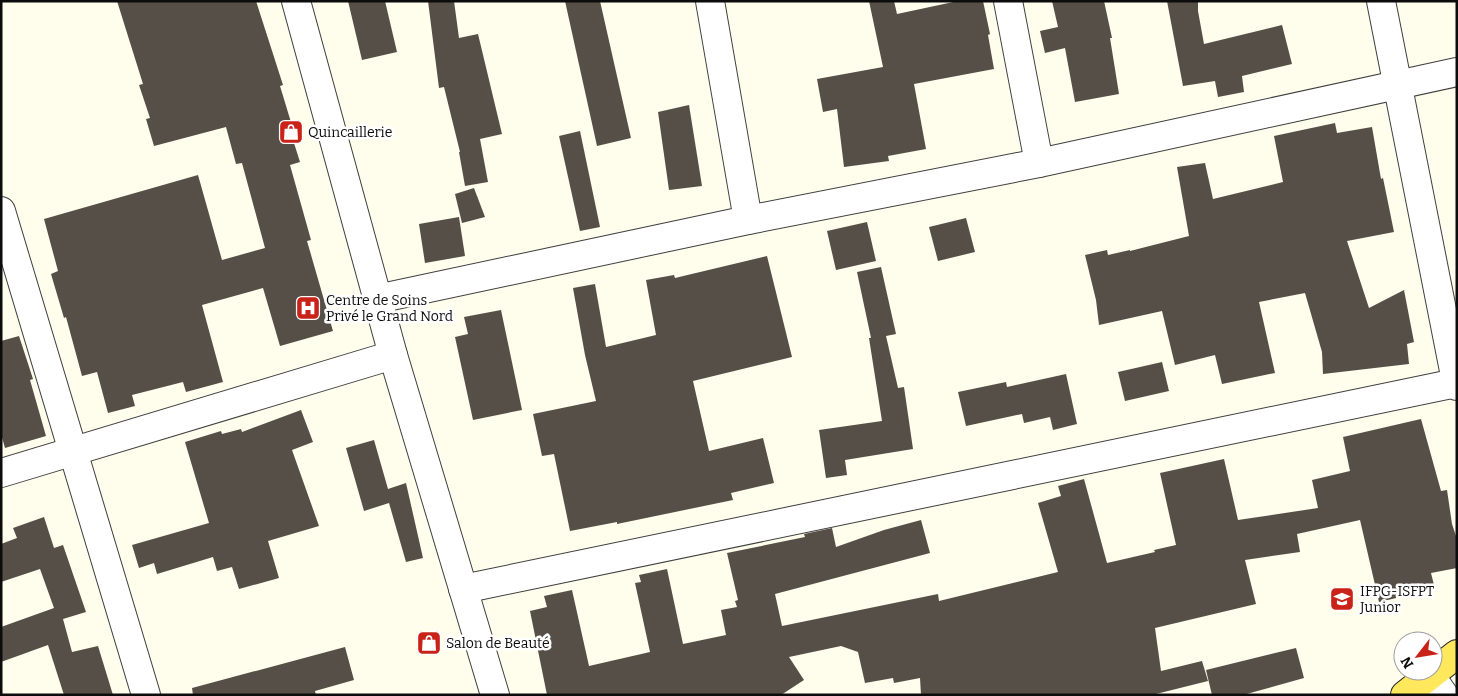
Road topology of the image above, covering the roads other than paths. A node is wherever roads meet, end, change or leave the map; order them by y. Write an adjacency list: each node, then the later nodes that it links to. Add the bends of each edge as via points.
1 (296, 1): 10 (street)
2 (710, 1): 9 (street)
3 (1008, 1): 7 (street)
4 (1381, 1): 6 (street)
5 (1457, 72): 6 (street)
6 (1397, 84): 7 (street); 12 (street)
7 (1039, 163): 9 (street)
8 (1, 211): 13 (street)
9 (748, 220): 10 (street)
10 (377, 299): 11 (street)
11 (392, 355): 13 (street); 15 (street)
12 (1456, 384): 15 (street)
13 (73, 451): 14 (street); 18 (street)
14 (1, 473)
15 (463, 589): 19 (street)
16 (1457, 654): 17 (main road)
17 (1437, 685): 20 (main road)
18 (146, 695)
19 (495, 695)
20 (1405, 695)

